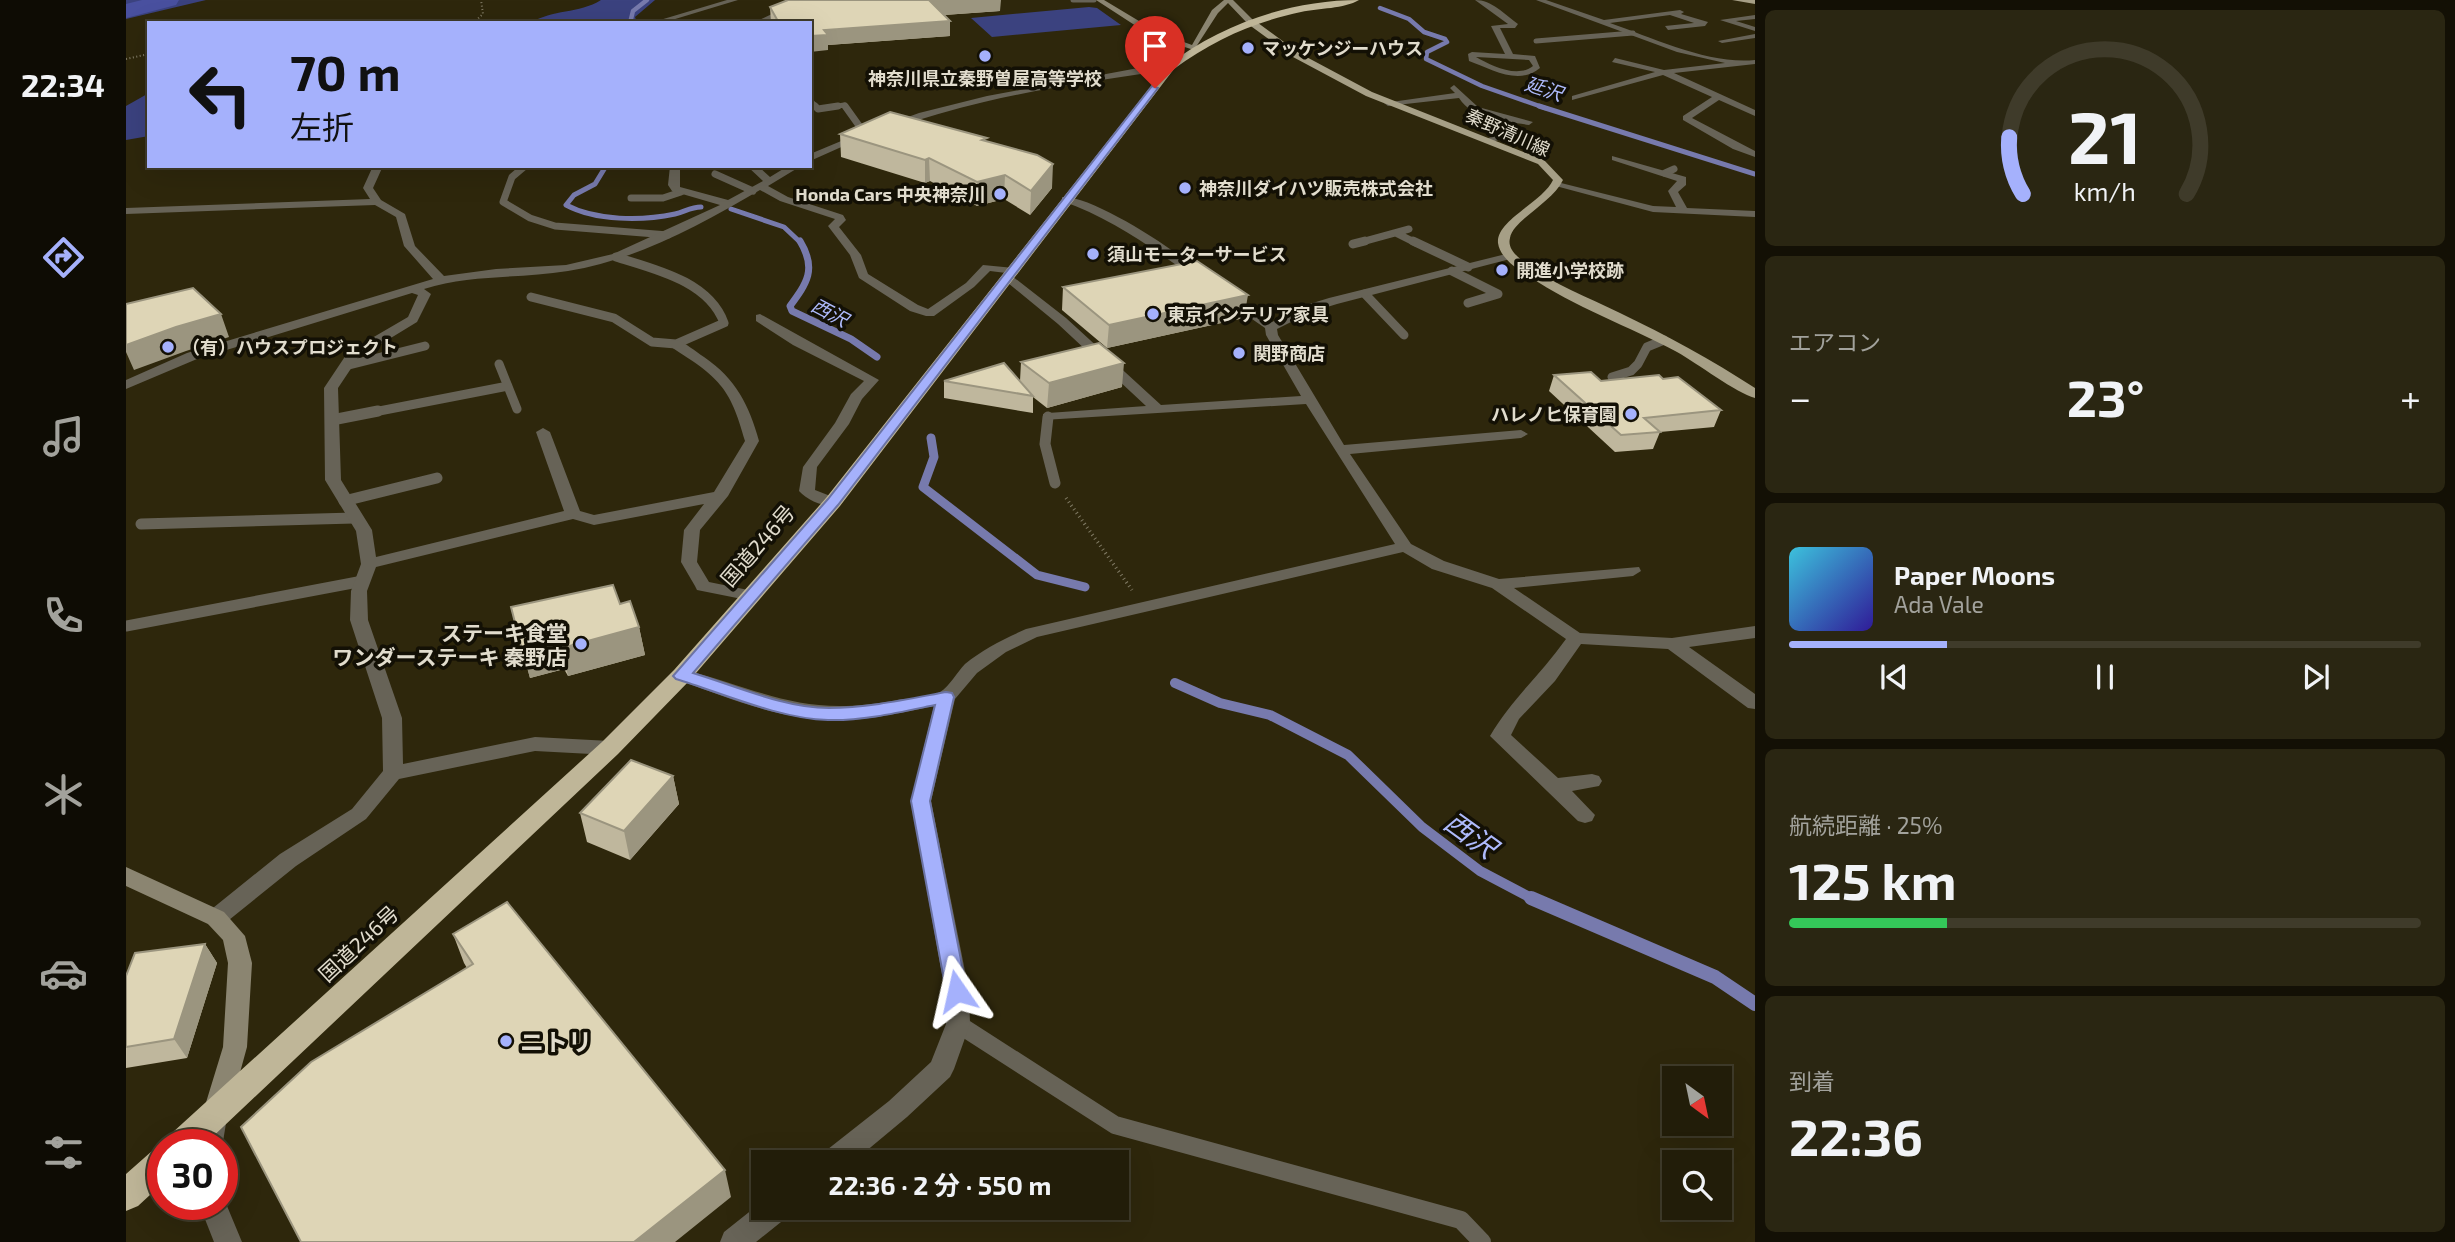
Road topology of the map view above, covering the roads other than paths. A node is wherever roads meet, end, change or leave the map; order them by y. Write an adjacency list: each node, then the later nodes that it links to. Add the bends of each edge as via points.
1 (710, 0): 12 (street)
2 (736, 0): 12 (street)
3 (807, 0): 21 (street)
4 (1073, 0): 5 (lane)
5 (1097, 0): 30 (street, via 1151,33)
6 (1229, 0): 23 (street); 30 (street, via 1215,12)
7 (1355, 0): 23 (highway, 国道246号)
8 (1478, 0): 31 (street, via 1515,26 1495,26)
9 (1539, 0): 22 (street)
10 (1735, 0): 11 (main road)
11 (1754, 2)
12 (723, 4): 17 (street)
13 (1680, 12): 14 (street)
14 (1670, 13): 22 (street); 24 (street, via 1705,24)
15 (1715, 17): 18 (street)
16 (1755, 17): 18 (street)
17 (669, 18): 19 (street); 20 (street)
18 (1724, 20): 25 (street)
19 (659, 21)
20 (680, 21)
21 (760, 21)
22 (1603, 21): 26 (street)
23 (1251, 22): 30 (highway, 国道246号); 39 (main road, 秦野清川線, via 1296,55)
24 (1668, 28)
25 (1755, 29)
26 (1633, 33): 28 (lane); 34 (street)
27 (1755, 36): 29 (street)
28 (1536, 41)
29 (1722, 41)
30 (1194, 48): 35 (highway, 国道246号)
31 (1510, 56): 31 (street, via 1532,58 1537,66 1533,72 1516,75 1472,58 1472,54)
32 (1615, 60): 36 (street)
33 (1755, 62): 34 (street)
34 (1735, 63): 36 (street)
35 (1171, 67): 44 (street, via 999,95); 59 (highway, 国道246号)
36 (1664, 72): 37 (street); 38 (street)
37 (1718, 97): 41 (street); 47 (street, via 1686,118 1735,148)
38 (1575, 98)
39 (1388, 103): 42 (street, via 1458,92 1476,108); 45 (main road, 秦野清川線)
40 (814, 109): 44 (lane, via 844,105)
41 (1755, 113)
42 (1530, 122)
43 (1518, 133): 45 (street)
44 (865, 134): 46 (street)
45 (1486, 140): 55 (main road, 秦野清川線, via 1541,162 1558,180)
46 (813, 153)
47 (1755, 154)
48 (1615, 158): 63 (street, via 1670,171 1682,179 1673,191)
49 (377, 168): 60 (street, via 368,188)
50 (522, 168): 67 (lane, via 512,177 503,202 530,218 555,226)
51 (675, 168): 57 (street, via 673,185)
52 (753, 168): 56 (street)
53 (792, 168): 56 (street)
54 (715, 174): 56 (lane)
55 (1557, 185): 63 (street); 69 (main road, 秦野清川線, via 1510,227 1504,237)
56 (761, 186): 61 (street); 73 (street, via 784,199 839,217 833,226 855,255 863,276 914,308 930,313 987,267)
57 (681, 192): 58 (lane, via 663,198); 61 (street)
58 (631, 198)
59 (1066, 199): 73 (highway, 国道246号); 75 (street, via 1137,232)
60 (377, 202): 62 (street); 74 (street, via 401,216 410,251)
61 (729, 204): 67 (street)
62 (126, 211)
63 (1684, 212): 64 (street)
64 (1755, 214)
65 (1409, 229): 66 (lane)
66 (1396, 233): 68 (lane); 71 (lane)
67 (668, 235): 70 (street)
68 (1353, 244)
69 (1510, 256): 71 (street); 84 (main road, via 1553,285)
70 (615, 257): 74 (street, via 565,268); 85 (lane, via 678,279 712,300 723,314 724,323)
71 (1468, 267): 72 (street)
72 (1452, 271): 78 (street); 80 (lane, via 1498,294)
73 (1011, 275): 95 (street); 105 (highway, 国道246号)
74 (441, 280): 76 (street)
75 (1211, 284)
76 (412, 288): 88 (street, via 425,295 413,319 353,355); 90 (street, via 192,356)
77 (1221, 292): 82 (street)
78 (1365, 294): 82 (street, via 1307,309); 83 (lane)
79 (531, 297): 85 (lane, via 614,318 652,342)
80 (1468, 303)
81 (760, 318): 105 (street, via 872,380 810,467 807,491)
82 (1271, 327): 93 (street)
83 (1404, 335)
84 (1664, 340): 89 (lane, via 1647,347 1644,358 1628,373); 92 (main road)
85 (676, 344): 103 (street, via 721,373 736,391 747,421 752,441)
86 (425, 346): 88 (lane)
87 (499, 364): 91 (lane)
88 (345, 366): 97 (street, via 331,388)
89 (1612, 377)
90 (127, 381)
91 (508, 386): 94 (lane); 97 (lane)
92 (1755, 394)
93 (1309, 400): 95 (street); 100 (street)
94 (517, 409)
95 (1158, 410): 96 (street)
96 (1048, 417): 102 (lane, via 1045,443)
97 (332, 420): 104 (street, via 333,480)
98 (543, 432): 106 (street)
99 (1521, 434): 100 (street)
100 (1340, 450): 109 (street)
101 (437, 478): 104 (lane)
102 (1055, 483)
103 (720, 496): 106 (street, via 594,520); 113 (street, via 692,530 689,562 703,586)
104 (344, 501): 107 (street)
105 (833, 502): 113 (highway, 国道246号)
106 (572, 514): 111 (street)
107 (354, 518): 108 (lane); 111 (street, via 364,530)
108 (141, 524)
109 (1405, 547): 112 (street, via 1438,565); 119 (street, via 1032,633 971,668)
110 (1633, 571): 112 (street)
111 (366, 573): 114 (lane); 122 (street, via 359,591 359,620 392,718)
112 (1498, 584): 116 (street)
113 (752, 596): 118 (highway, 国道246号)
114 (126, 626)
115 (1755, 632): 117 (street)
116 (1576, 638): 117 (street); 124 (street, via 1500,736)
117 (1672, 644): 120 (street)
118 (682, 676): 119 (street, via 786,707 827,714); 121 (highway, 国道246号)
119 (946, 697): 128 (street, via 921,801 957,991)
120 (1755, 703)
121 (610, 748): 122 (street, via 535,744); 130 (highway, 国道246号)
122 (393, 772): 127 (street, via 359,814 288,860)
123 (1592, 781): 124 (street)
124 (1555, 786): 125 (street)
125 (1585, 815)
126 (126, 876): 127 (street)
127 (216, 918): 129 (street, via 234,936 240,963 235,1047)
128 (958, 1024): 131 (street, via 941,1069); 138 (lane, via 1115,1125 1461,1220)
129 (213, 1129)
130 (214, 1129)
131 (847, 1150)
132 (147, 1177): 133 (highway)
133 (126, 1195)
134 (219, 1220): 136 (street)
135 (761, 1220): 137 (street)
136 (228, 1242)
137 (734, 1242)
138 (1482, 1242)

